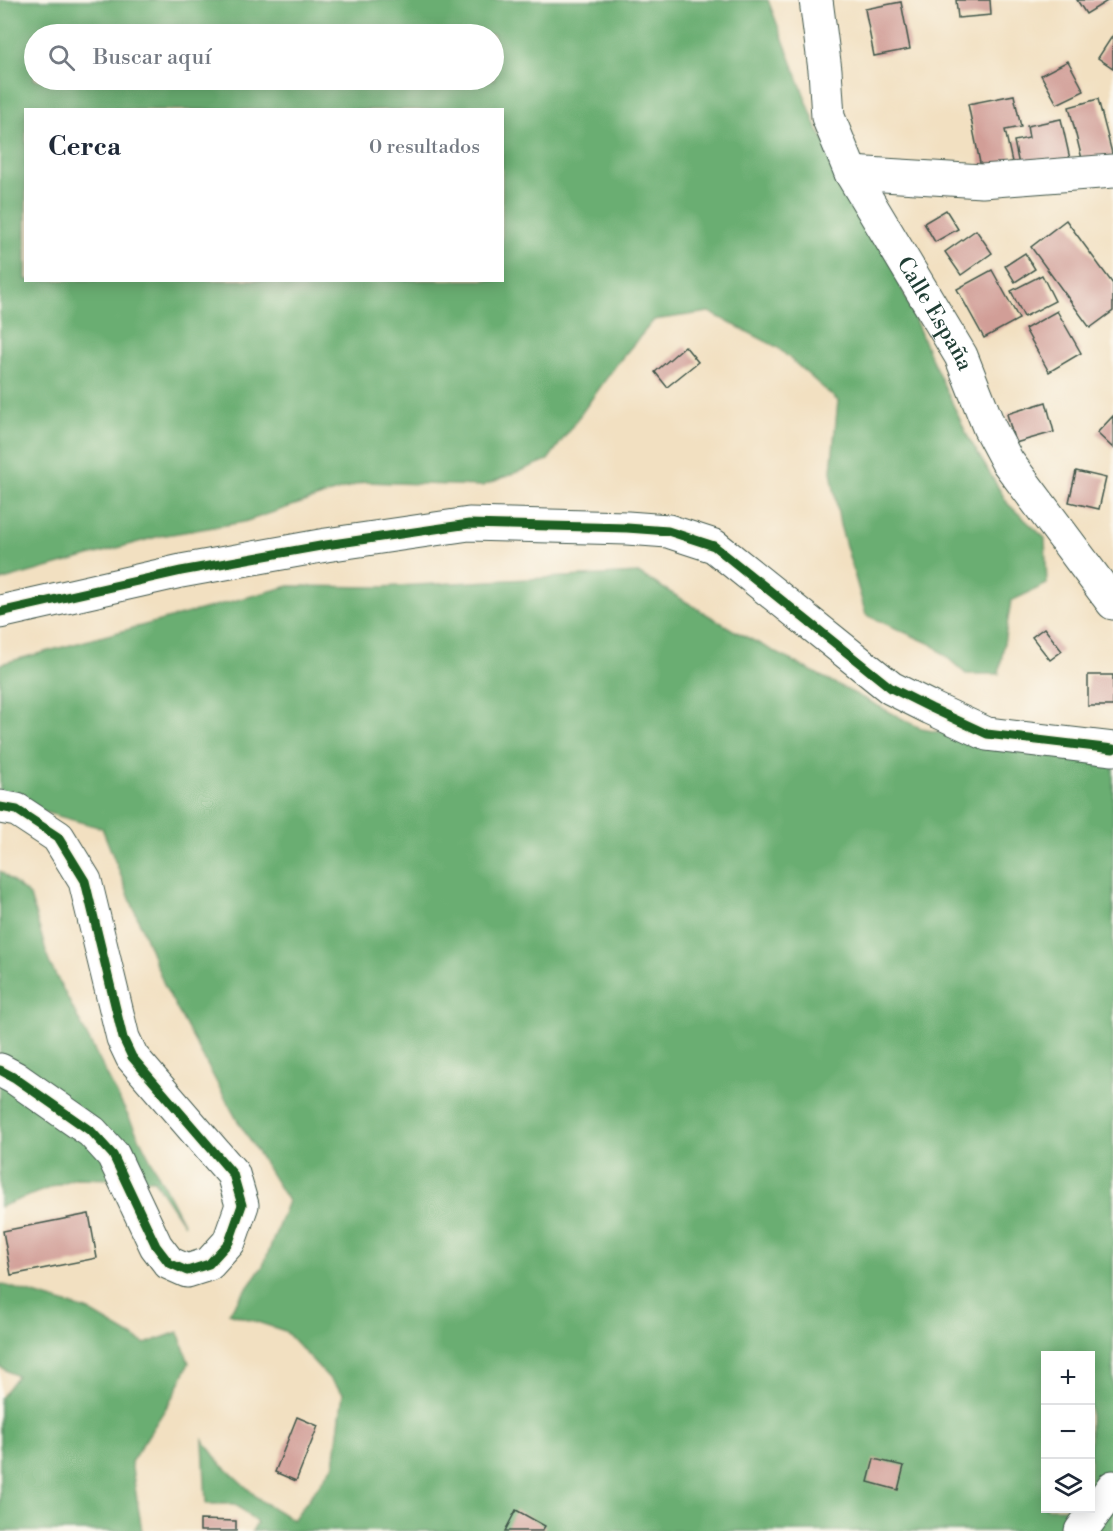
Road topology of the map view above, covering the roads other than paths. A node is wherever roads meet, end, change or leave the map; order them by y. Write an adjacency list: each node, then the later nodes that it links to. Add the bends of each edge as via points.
1 (816, 0): 3 (street, Calle España, via 828,117)
2 (1113, 171): 3 (street, via 982,181)
3 (851, 173): 4 (street, Calle España, via 962,356 1007,461)
4 (1113, 603)
5 (0, 612): 6 (street, via 181,571 469,524 668,531 714,546 891,688 931,708 987,734)
6 (1113, 749)
7 (0, 807): 8 (street, via 17,810 58,837 85,881 123,1038 132,1058 233,1174 242,1205 229,1242 209,1264 187,1270 170,1263 156,1246 113,1155 92,1132)
8 (0, 1070)
9 (1113, 1487): 10 (street)
10 (1081, 1531)

